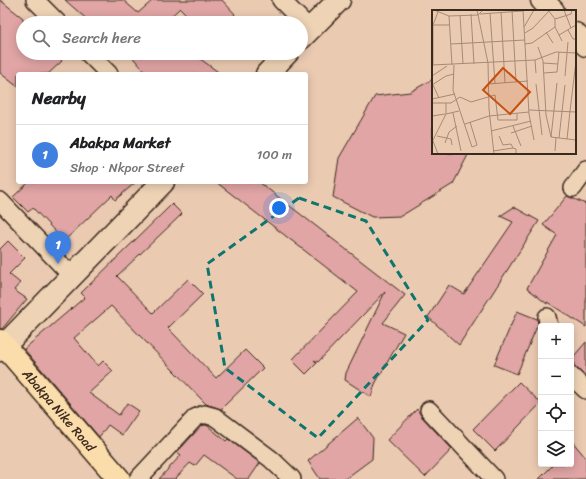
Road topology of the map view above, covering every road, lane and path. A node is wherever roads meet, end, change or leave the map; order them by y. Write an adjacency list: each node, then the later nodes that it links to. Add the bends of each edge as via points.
1 (36, 0): 6 (street)
2 (281, 0): 7 (street)
3 (339, 0): 8 (street)
4 (542, 0): 5 (street)
5 (552, 10)
6 (51, 16)
7 (293, 16)
8 (308, 30)
9 (576, 35): 10 (street)
10 (586, 45)
11 (95, 60): 13 (street)
12 (280, 60): 14 (street)
13 (107, 72)
14 (269, 72)
15 (586, 170): 17 (street)
16 (161, 184): 19 (street)
17 (573, 188)
18 (0, 201): 19 (street)
19 (72, 276): 20 (street)
20 (1, 349): 24 (main road, Abakpa Nike Road); 25 (main road, Abakpa Nike Road)
21 (574, 379): 22 (street)
22 (586, 390)
23 (429, 410): 28 (street)
24 (102, 479)
25 (118, 479)
26 (138, 479): 27 (street, via 195,418 204,414 215,417 272,459)
27 (292, 479)
28 (494, 479)

